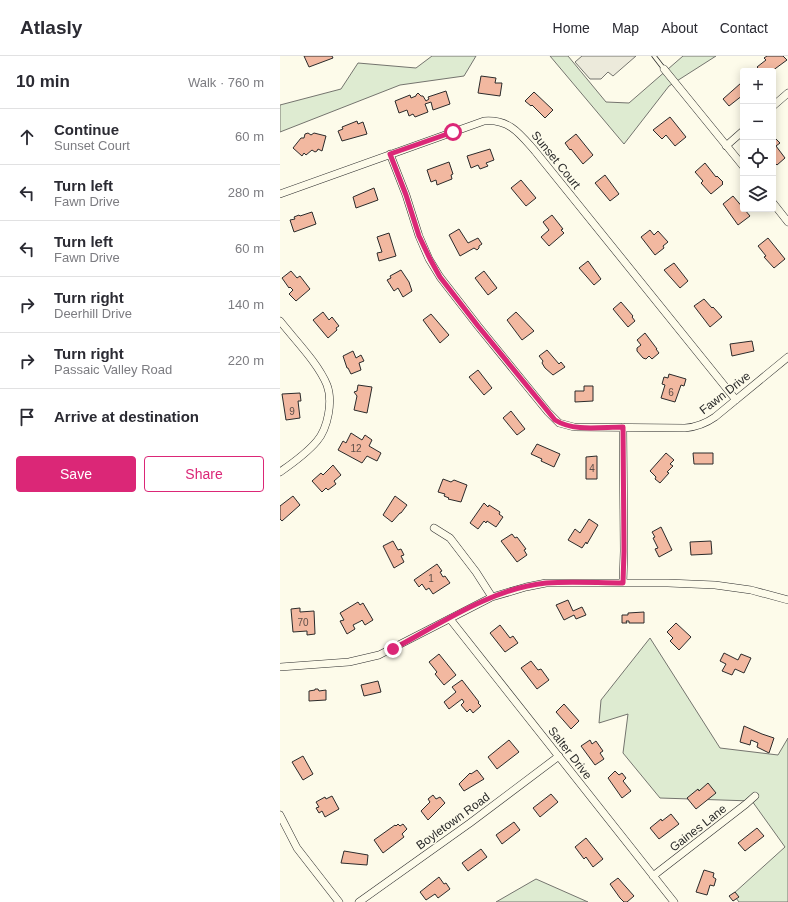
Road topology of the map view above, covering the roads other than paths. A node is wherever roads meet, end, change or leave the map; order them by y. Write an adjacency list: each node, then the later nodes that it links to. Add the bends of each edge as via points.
1 (655, 56): 2 (lane)
2 (664, 69): 6 (street)
3 (788, 93): 4 (street)
4 (775, 104)
5 (740, 134): 6 (street)
6 (726, 146): 8 (street)
7 (390, 154): 9 (street, Sunset Court); 14 (street, Sunset Court, via 484,121 504,123 513,128 535,151); 15 (street, Fawn Drive, via 419,236 440,277 548,412 555,420 569,426)
8 (740, 162)
9 (280, 194)
10 (776, 207): 11 (street)
11 (788, 222)
12 (280, 321): 16 (street, via 319,370 328,386 329,403 326,424 319,439)
13 (788, 357): 14 (street, Fawn Drive)
14 (736, 400): 15 (street, Fawn Drive, via 715,417 696,427)
15 (623, 427): 18 (street)
16 (280, 472)
17 (434, 528): 19 (street, via 450,538)
18 (623, 583): 19 (street, via 546,583); 20 (street, via 715,585 751,590)
19 (492, 597): 21 (street)
20 (788, 600)
21 (450, 619): 22 (street, via 393,649 364,660); 23 (street, Salter Drive)
22 (280, 667)
23 (559, 756): 26 (street, Salter Drive); 28 (street, Boyletown Road)
24 (755, 796): 26 (street, Gaines Lane)
25 (280, 815): 27 (street, via 297,848)
26 (653, 876): 29 (street, Salter Drive)
27 (339, 902)
28 (359, 902)
29 (674, 902)

